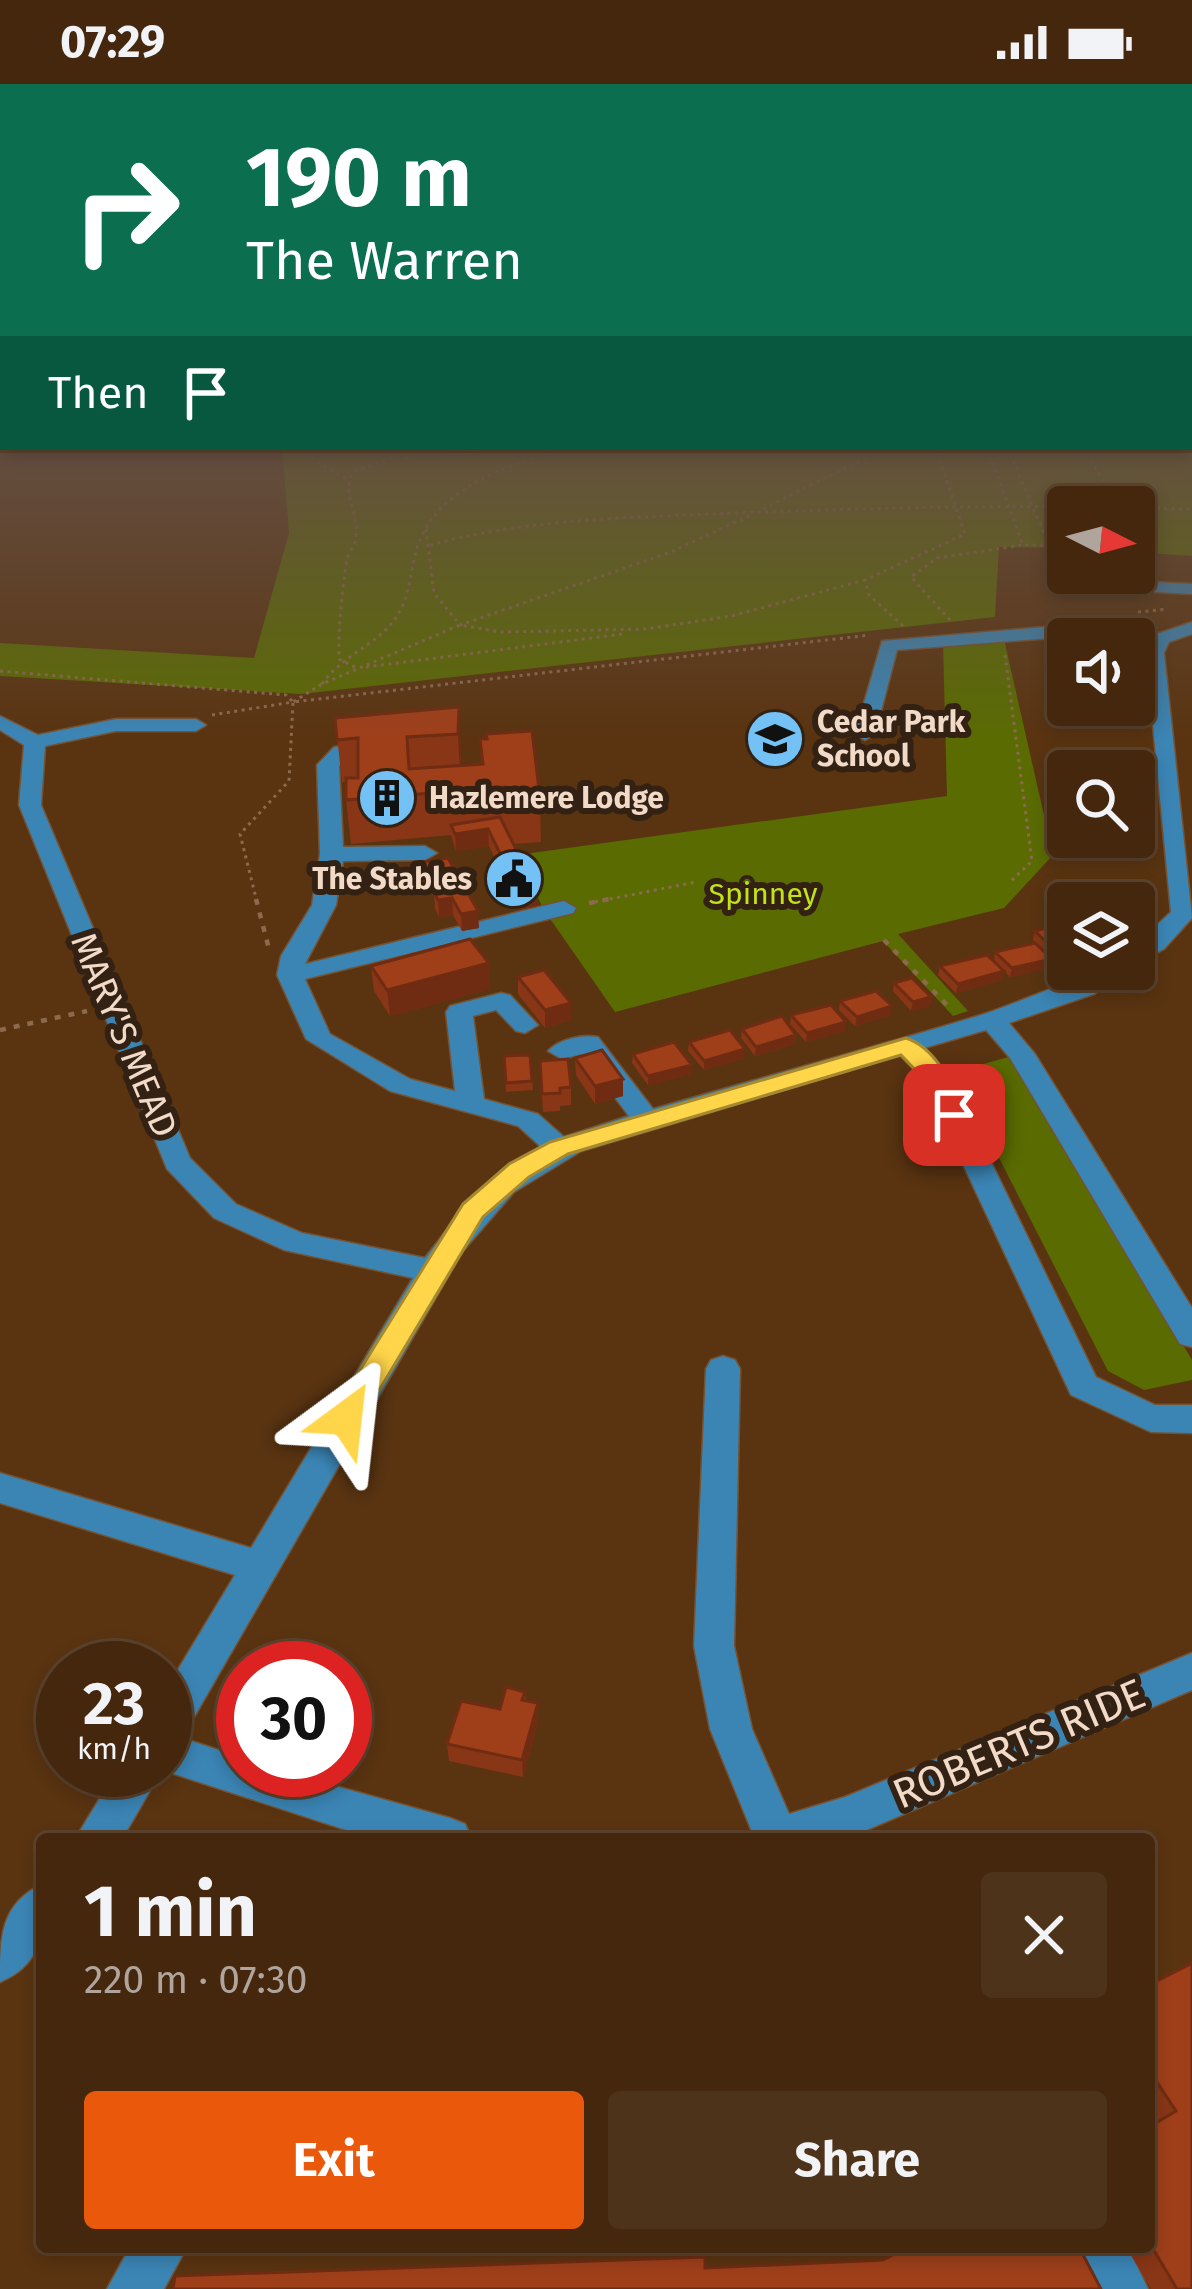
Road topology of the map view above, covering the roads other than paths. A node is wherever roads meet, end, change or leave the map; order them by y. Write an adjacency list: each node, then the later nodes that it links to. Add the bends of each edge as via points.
1 (1155, 587): 2 (street)
2 (1192, 589)
3 (1192, 628): 4 (street)
4 (1161, 639): 7 (street, via 1102,628 889,645); 10 (street, via 1155,653)
5 (0, 722): 8 (street)
6 (196, 724): 8 (street, via 116,725)
7 (866, 734)
8 (35, 742): 24 (street, MARY'S MEAD, via 30,805 177,1162 225,1210 296,1242)
9 (412, 748): 12 (street, via 340,751 328,765)
10 (1183, 813): 14 (street, via 1183,913)
11 (425, 853): 12 (street)
12 (332, 854): 15 (street, via 324,905)
13 (564, 908): 15 (street)
14 (1155, 944)
15 (290, 975): 21 (street, via 320,1039 400,1085)
16 (1082, 990): 17 (street)
17 (980, 1023): 19 (street); 25 (street, via 1021,1054)
18 (525, 1025): 21 (street, via 501,1001 459,1012)
19 (906, 1045): 22 (street); 27 (street, via 935,1076 1083,1386 1151,1418)
20 (562, 1051): 22 (street, via 588,1043)
21 (471, 1105): 23 (street, via 528,1120)
22 (647, 1120): 23 (street)
23 (559, 1148): 24 (street, via 473,1210)
24 (433, 1271): 29 (street)
25 (1192, 1335)
26 (723, 1369): 36 (street, via 714,1646 731,1729)
27 (1192, 1419)
28 (0, 1488): 29 (street)
29 (259, 1565): 30 (street)
30 (192, 1682)
31 (1186, 1683): 37 (street, ROBERTS RIDE)
32 (192, 1761): 35 (street)
33 (124, 1797): 34 (street)
34 (101, 1833)
35 (429, 1833)
36 (774, 1833)
37 (796, 1833)
38 (36, 1914): 39 (street)
39 (0, 1959)
40 (157, 2253): 42 (street)
41 (1102, 2253): 43 (street)
42 (133, 2289)
43 (1122, 2289)

